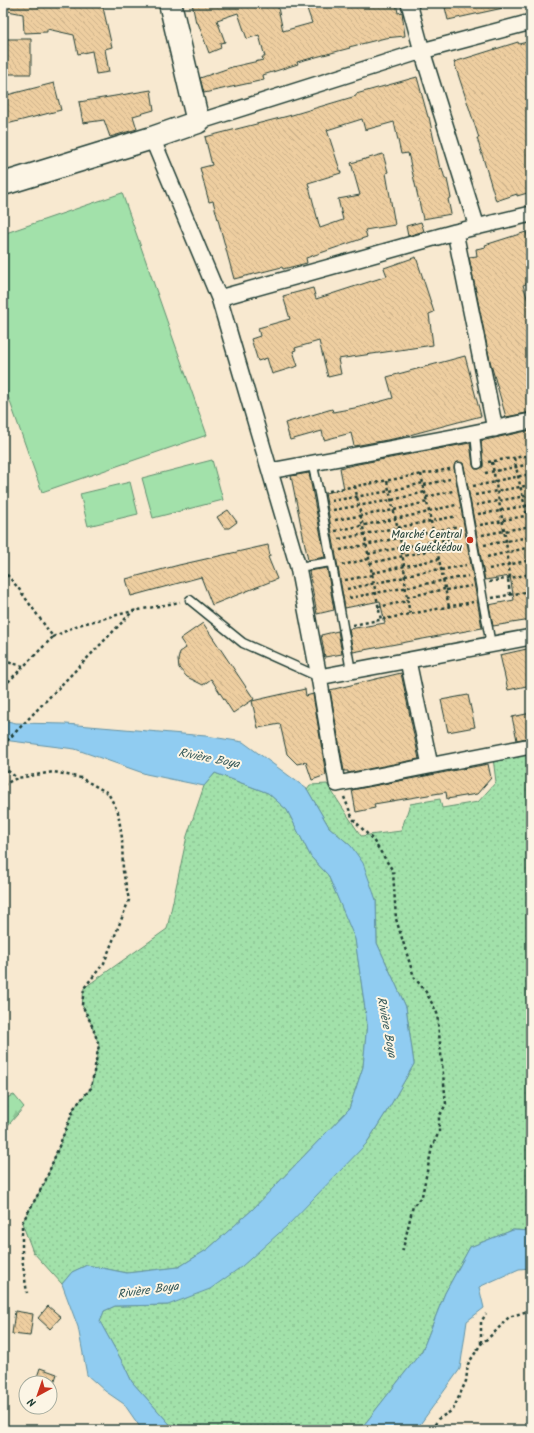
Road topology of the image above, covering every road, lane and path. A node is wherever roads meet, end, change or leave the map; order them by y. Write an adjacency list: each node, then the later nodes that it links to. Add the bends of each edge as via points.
1 (170, 3): 5 (highway)
2 (410, 3): 4 (street)
3 (531, 22): 4 (street)
4 (422, 51): 5 (street); 9 (street)
5 (198, 122): 6 (highway)
6 (152, 138): 7 (highway); 11 (street)
7 (3, 184)
8 (531, 214): 9 (street)
9 (477, 227): 10 (street)
10 (455, 232): 11 (street); 13 (street)
11 (219, 298): 23 (street)
12 (531, 421): 13 (street)
13 (495, 429): 14 (street)
14 (475, 433): 17 (street); 19 (lane)
15 (531, 455): 16 (path)
16 (514, 458): 18 (path); 22 (path)
17 (312, 462): 23 (street); 38 (lane)
18 (492, 462): 19 (path); 24 (path)
19 (478, 464)
20 (531, 464): 22 (path)
21 (459, 467): 25 (path); 28 (lane)
22 (516, 467): 24 (path); 27 (path)
23 (270, 471): 88 (street)
24 (493, 472): 28 (path); 30 (path)
25 (421, 474): 29 (path); 31 (path)
26 (531, 474): 27 (path)
27 (518, 476): 30 (path); 34 (path)
28 (461, 477): 31 (path); 49 (lane)
29 (387, 480): 33 (path); 35 (path)
30 (495, 481): 36 (path)
31 (423, 484): 35 (path); 37 (path)
32 (531, 485): 34 (path)
33 (355, 486): 38 (path); 40 (path)
34 (520, 487): 36 (path); 41 (path)
35 (390, 490): 40 (path); 42 (path)
36 (497, 491): 44 (path); 49 (path)
37 (425, 492): 42 (path); 43 (path)
38 (319, 493): 45 (lane)
39 (531, 495): 41 (path)
40 (357, 496): 45 (path); 46 (path)
41 (522, 497): 44 (path); 47 (path)
42 (392, 500): 46 (path); 50 (path)
43 (427, 502): 50 (path); 53 (path)
44 (499, 502): 49 (path); 51 (path)
45 (320, 503): 52 (lane)
46 (359, 506): 52 (path); 55 (path)
47 (524, 506): 48 (path); 51 (path); 56 (path)
48 (531, 506)
49 (467, 507): 51 (path); 53 (path); 59 (path); 68 (lane)
50 (394, 510): 55 (path); 57 (path)
51 (501, 511): 58 (path)
52 (322, 512): 60 (lane)
53 (429, 512): 57 (path); 59 (path)
54 (531, 515): 56 (path)
55 (361, 516): 60 (path); 61 (path)
56 (526, 516): 58 (path); 62 (path)
57 (396, 519): 61 (path); 63 (path)
58 (503, 521): 64 (path); 68 (path)
59 (431, 522): 63 (path); 65 (path)
60 (324, 523): 66 (lane)
61 (363, 526): 66 (path); 67 (path)
62 (529, 526): 64 (path); 69 (path)
63 (398, 529): 67 (path); 70 (path)
64 (504, 531): 68 (path); 72 (path)
65 (433, 532): 68 (path); 70 (path); 71 (path)
66 (326, 533): 73 (lane)
67 (365, 535): 73 (path); 74 (path)
68 (472, 535): 71 (path); 72 (path); 77 (path); 89 (lane)
69 (530, 537): 72 (path); 76 (path)
70 (399, 538): 74 (path); 75 (path)
71 (435, 541): 75 (path); 77 (path)
72 (506, 541): 79 (path)
73 (327, 542): 78 (lane)
74 (366, 544): 78 (path); 80 (path)
75 (401, 548): 80 (path); 81 (path)
76 (531, 548): 79 (path)
77 (437, 550): 81 (path); 82 (path)
78 (329, 552): 85 (lane)
79 (507, 553): 86 (path); 89 (path)
80 (368, 554): 84 (path)
81 (403, 556): 84 (path); 87 (path)
82 (439, 559): 87 (path); 90 (path)
83 (531, 560): 86 (path)
84 (370, 561): 85 (path); 92 (path)
85 (331, 564): 88 (lane); 95 (lane)
86 (508, 565): 89 (path); 102 (path)
87 (404, 566): 92 (path); 93 (path)
88 (298, 567): 121 (street)
89 (477, 567): 90 (path); 94 (path); 106 (lane)
90 (441, 569): 93 (path); 94 (path)
91 (3, 570): 114 (path)
92 (372, 574): 95 (path); 96 (path)
93 (405, 576): 96 (path); 97 (path)
94 (444, 580): 97 (path); 98 (path)
95 (335, 582): 99 (lane)
96 (374, 584): 99 (path); 101 (path)
97 (406, 588): 101 (path); 103 (path)
98 (445, 589): 103 (path); 109 (path)
99 (336, 591): 105 (lane)
100 (531, 591): 102 (path)
101 (376, 593): 105 (path); 108 (path)
102 (510, 595): 106 (path)
103 (407, 597): 107 (path)
104 (190, 600): 110 (path); 121 (lane, via 243,643)
105 (338, 600): 113 (lane)
106 (483, 600): 109 (path); 116 (lane)
107 (408, 601): 108 (path); 111 (path)
108 (378, 607): 112 (path)
109 (449, 607): 111 (path)
110 (133, 611): 114 (path, via 78,625); 123 (path)
111 (410, 614): 112 (path)
112 (381, 620): 113 (path)
113 (343, 627): 120 (lane)
114 (53, 637): 119 (path)
115 (531, 637): 116 (street)
116 (491, 645): 118 (street)
117 (3, 661): 119 (path)
118 (408, 661): 120 (street); 125 (street)
119 (23, 666): 122 (path)
120 (351, 672): 121 (street)
121 (319, 677): 128 (street, via 337,784)
122 (3, 687)
123 (3, 745)
124 (531, 746): 125 (street)
125 (430, 765): 128 (street)
126 (3, 767): 127 (path)
127 (17, 778): 129 (path); 131 (path, via 54,772 81,778 108,793 118,812 122,838 122,871 128,900 104,963 84,988 82,1005 99,1045 91,1088 74,1108 45,1182 22,1223 22,1258)
128 (339, 783): 130 (path, via 353,819 374,840 393,871 396,919 414,977 426,992 437,1013 446,1104 439,1117 439,1132 432,1147 422,1196 413,1206)
129 (3, 786)
130 (402, 1254)
131 (27, 1294)
132 (531, 1310): 134 (path, via 510,1317)
133 (486, 1314): 134 (path, via 481,1322)
134 (481, 1344): 135 (path, via 468,1364 466,1381 453,1410 438,1419)
135 (432, 1430)

